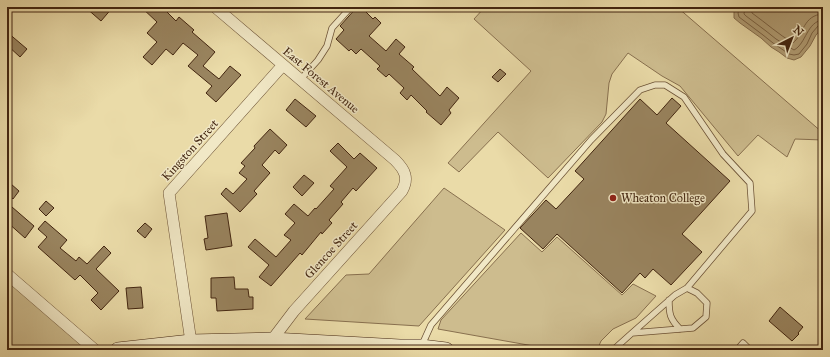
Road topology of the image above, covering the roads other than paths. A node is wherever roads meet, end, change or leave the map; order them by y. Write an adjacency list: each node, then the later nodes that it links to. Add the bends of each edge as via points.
1 (215, 7): 3 (street, East Forest Avenue)
2 (351, 7): 4 (lane, via 332,28 327,46)
3 (283, 65): 4 (street, East Forest Avenue); 12 (street, Kingston Street, via 169,193)
4 (300, 80): 5 (street, East Forest Avenue, via 395,160)
5 (405, 175): 11 (street, Glencoe Street, via 406,181 402,191 294,311)
6 (7, 274): 14 (street)
7 (687, 288): 8 (lane); 9 (lane, via 707,303 706,317 693,328); 13 (lane, via 752,211 750,183 723,154 684,98 665,84 655,85 640,90 591,140 431,325)
8 (669, 300): 9 (lane, via 673,321); 10 (lane)
9 (680, 329): 10 (lane)
10 (632, 333): 17 (lane)
11 (272, 340): 12 (street); 13 (street)
12 (191, 342): 15 (street)
13 (421, 347): 16 (street)
14 (95, 350)
15 (118, 350)
16 (446, 350)
17 (613, 350)
18 (737, 350): 19 (lane, via 743,344)
19 (750, 350)

